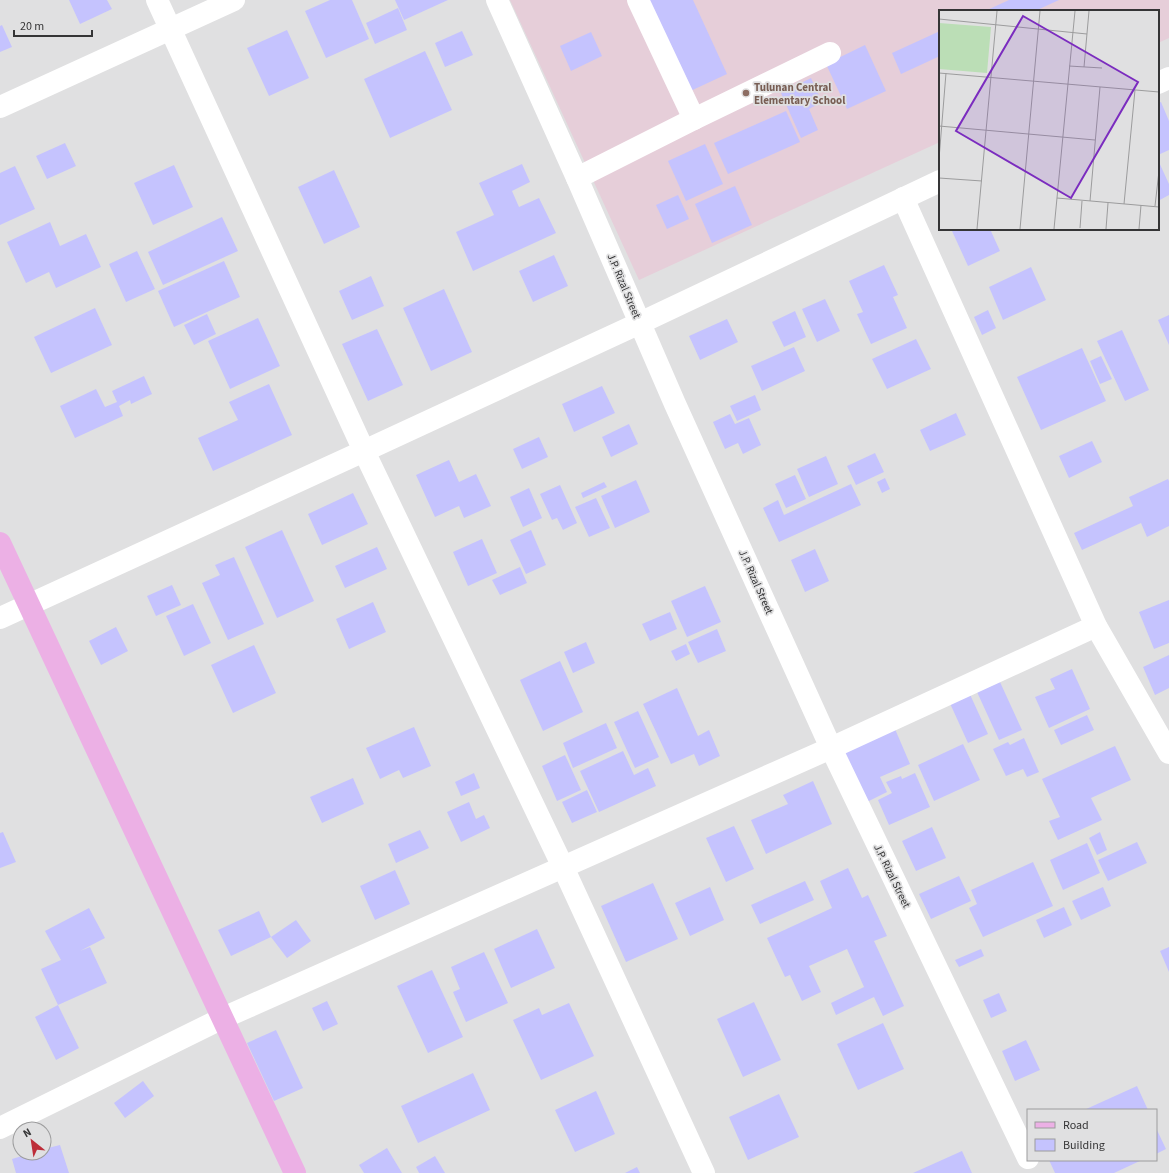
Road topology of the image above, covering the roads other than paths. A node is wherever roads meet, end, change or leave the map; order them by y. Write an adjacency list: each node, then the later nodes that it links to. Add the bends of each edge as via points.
1 (157, 0): 5 (street)
2 (234, 0): 5 (street)
3 (497, 0): 11 (street, J.P. Rizal Street)
4 (638, 0): 10 (street)
5 (170, 29): 9 (street); 15 (street)
6 (830, 52): 10 (street)
7 (1169, 78): 8 (street)
8 (1159, 83)
9 (0, 107)
10 (694, 119): 11 (street)
11 (577, 178): 14 (street, J.P. Rizal Street)
12 (939, 181): 13 (street)
13 (903, 198): 14 (street); 19 (street)
14 (640, 323): 15 (street); 20 (street, J.P. Rizal Street)
15 (364, 451): 17 (street); 22 (street)
16 (0, 543): 17 (main road)
17 (29, 605): 18 (street); 23 (main road)
18 (0, 618)
19 (1096, 626): 20 (street); 21 (street)
20 (831, 748): 22 (street); 25 (street, J.P. Rizal Street)
21 (1169, 753)
22 (563, 867): 23 (street); 28 (street)
23 (223, 1018): 24 (street); 27 (main road)
24 (0, 1128)
25 (1027, 1157)
26 (1029, 1161): 29 (street, J.P. Rizal Street)
27 (295, 1173)
28 (704, 1173)
29 (1035, 1173)

